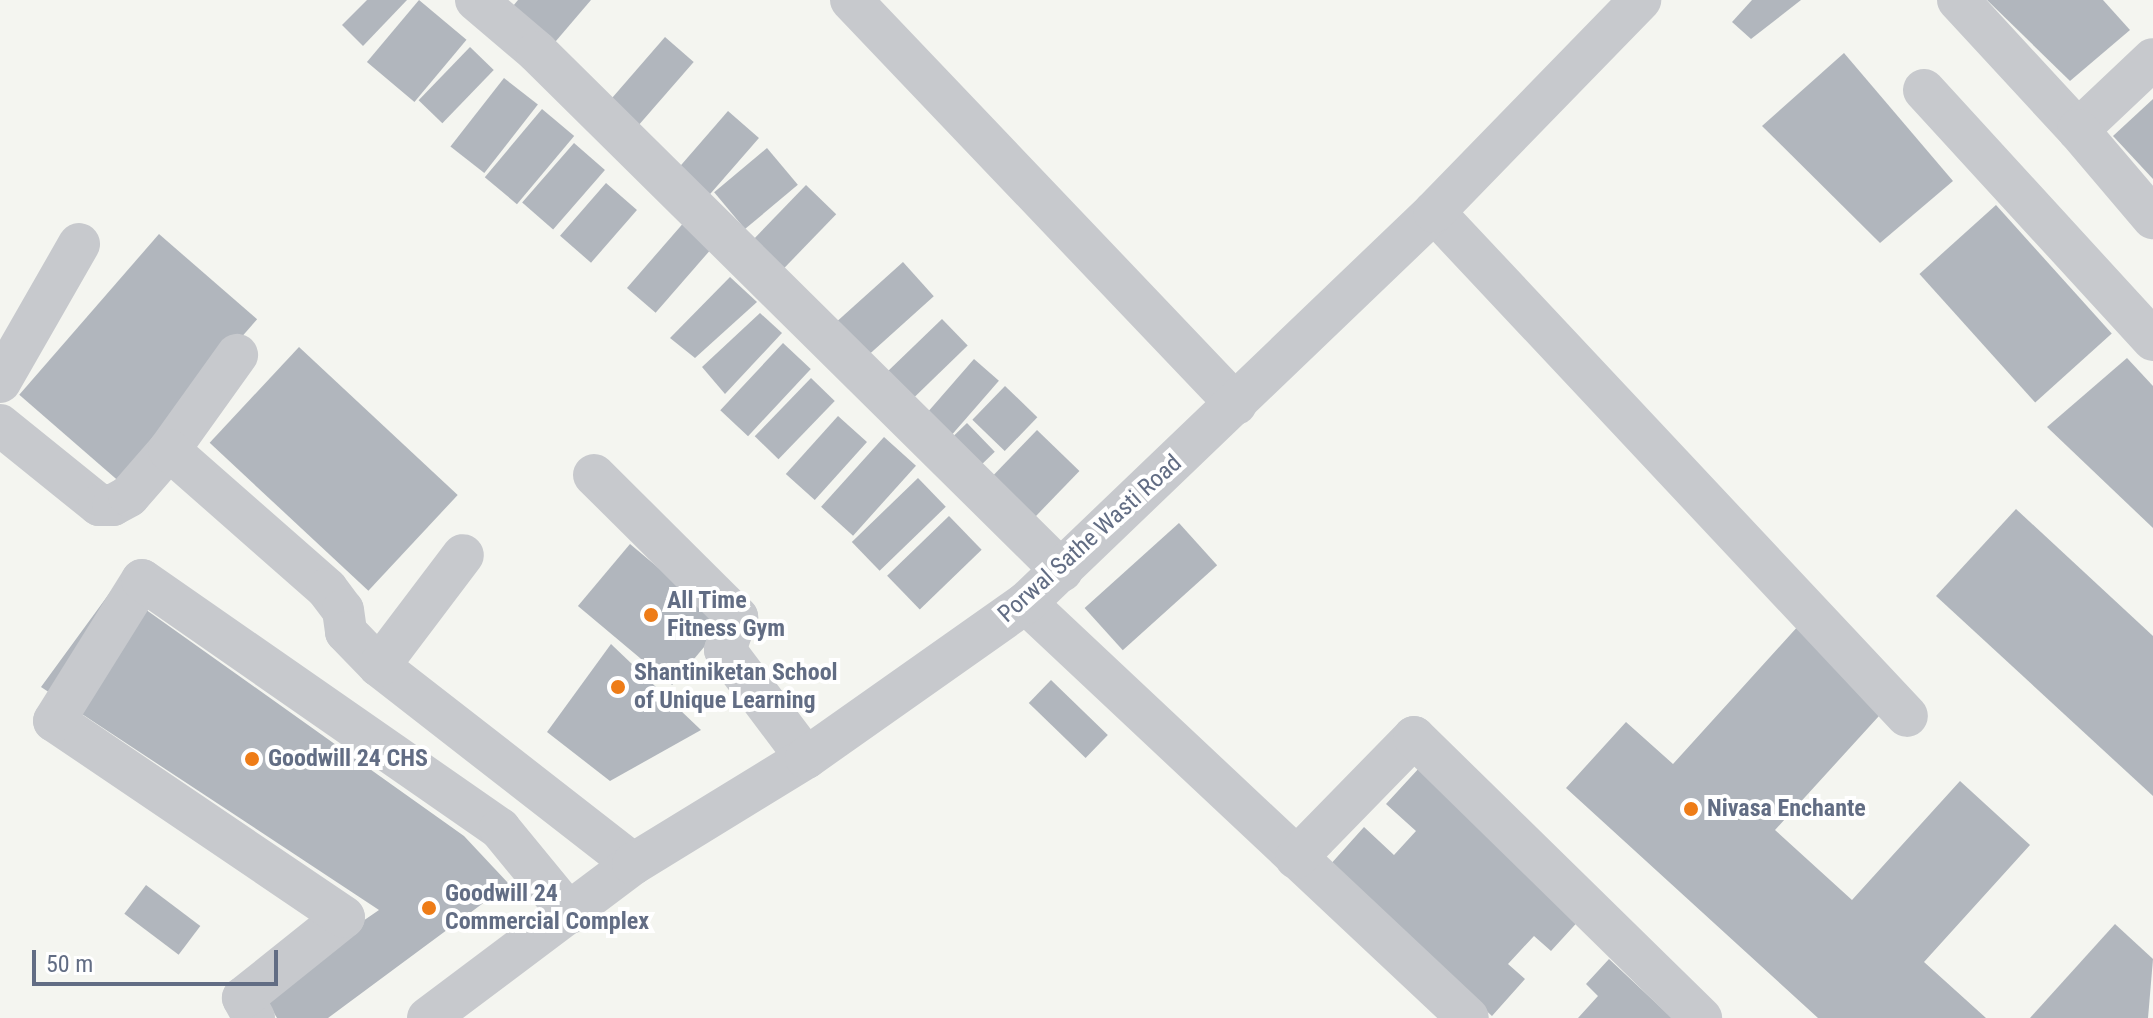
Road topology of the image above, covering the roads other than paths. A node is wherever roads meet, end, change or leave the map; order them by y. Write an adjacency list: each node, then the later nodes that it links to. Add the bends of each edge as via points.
1 (476, 0): 19 (street, via 537,52)
2 (851, 0): 14 (street)
3 (1640, 0): 8 (street, Porwal Sathe Wasti Road)
4 (1958, 0): 7 (street)
5 (2153, 59): 7 (street)
6 (1924, 90): 11 (street)
7 (2078, 130): 9 (street)
8 (1434, 212): 14 (street, Porwal Sathe Wasti Road); 22 (street)
9 (2153, 218)
10 (79, 244): 13 (street)
11 (2153, 340)
12 (237, 355): 16 (street)
13 (0, 382)
14 (1236, 404): 19 (street, Porwal Sathe Wasti Road)
15 (0, 425): 16 (street, via 99,505 129,496)
16 (169, 450): 21 (street, via 327,589 343,610 346,632)
17 (594, 475): 23 (street, via 737,617 725,650)
18 (463, 555): 21 (street)
19 (1062, 571): 20 (street, Porwal Sathe Wasti Road)
20 (1026, 603): 23 (street, Porwal Sathe Wasti Road); 24 (street)
21 (379, 666): 25 (street)
22 (1907, 716)
23 (806, 758): 25 (street, Porwal Sathe Wasti Road)
24 (1296, 858): 29 (street); 30 (street, via 1414,737)
25 (633, 864): 26 (street, Porwal Sathe Wasti Road)
26 (569, 913): 27 (street, via 500,829 142,580 54,721 344,917 243,998); 28 (street, Porwal Sathe Wasti Road)
27 (254, 1018)
28 (428, 1018)
29 (1468, 1018)
30 (1701, 1018)

